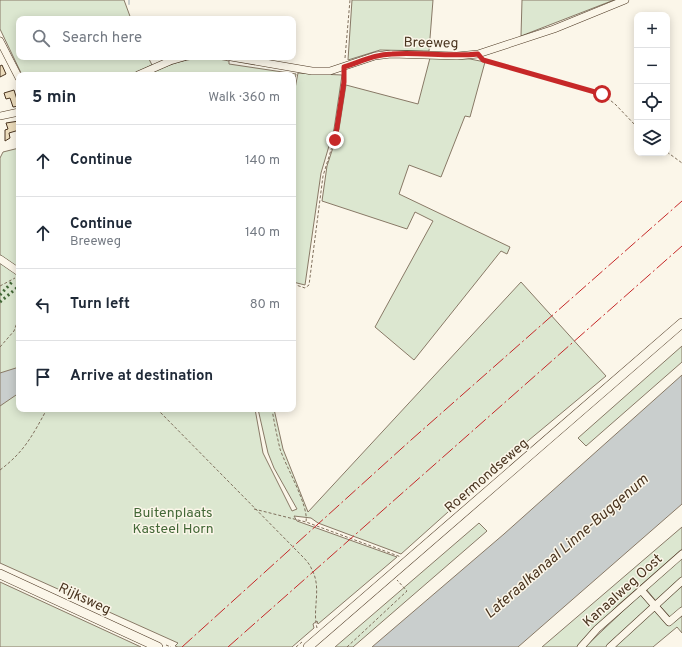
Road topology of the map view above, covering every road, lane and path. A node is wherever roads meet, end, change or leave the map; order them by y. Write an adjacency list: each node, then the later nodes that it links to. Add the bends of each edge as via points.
1 (350, 0): 7 (path)
2 (625, 0): 4 (street, Breeweg, via 554,29)
3 (0, 40): 8 (street)
4 (478, 54): 7 (street, Breeweg, via 391,54 375,56); 12 (path, via 483,60 602,94)
5 (174, 60): 9 (street)
6 (247, 60): 7 (street, Breeweg, via 312,72)
7 (344, 67): 18 (path, via 339,124 323,176 309,286 305,288)
8 (16, 72)
9 (145, 72)
10 (16, 113): 11 (street)
11 (0, 116)
12 (634, 124)
13 (670, 154): 14 (path)
14 (682, 163)
15 (0, 259): 16 (street)
16 (16, 274)
17 (16, 276): 19 (path)
18 (296, 285)
19 (0, 286)
20 (682, 323): 40 (main road, Roermondseweg)
21 (16, 325): 22 (path)
22 (14, 331): 23 (path)
23 (0, 347)
24 (45, 412): 27 (path, via 27,446)
25 (160, 412): 28 (path)
26 (273, 412): 29 (path, via 281,450 307,516)
27 (0, 470)
28 (254, 508): 29 (path); 38 (path, via 313,570 317,585)
29 (306, 522): 31 (path)
30 (682, 554): 35 (street, Kanaalweg Oost)
31 (401, 557)
32 (0, 574): 39 (main road, Rijksweg)
33 (397, 580): 41 (path, via 407,591)
34 (682, 581): 36 (street)
35 (641, 590): 36 (street); 42 (street, Kanaalweg Oost, via 597,629)
36 (654, 606): 37 (street, via 669,622); 43 (street)
37 (682, 610)
38 (317, 629)
39 (158, 647)
40 (308, 647)
41 (347, 647)
42 (581, 647)
43 (610, 647)

